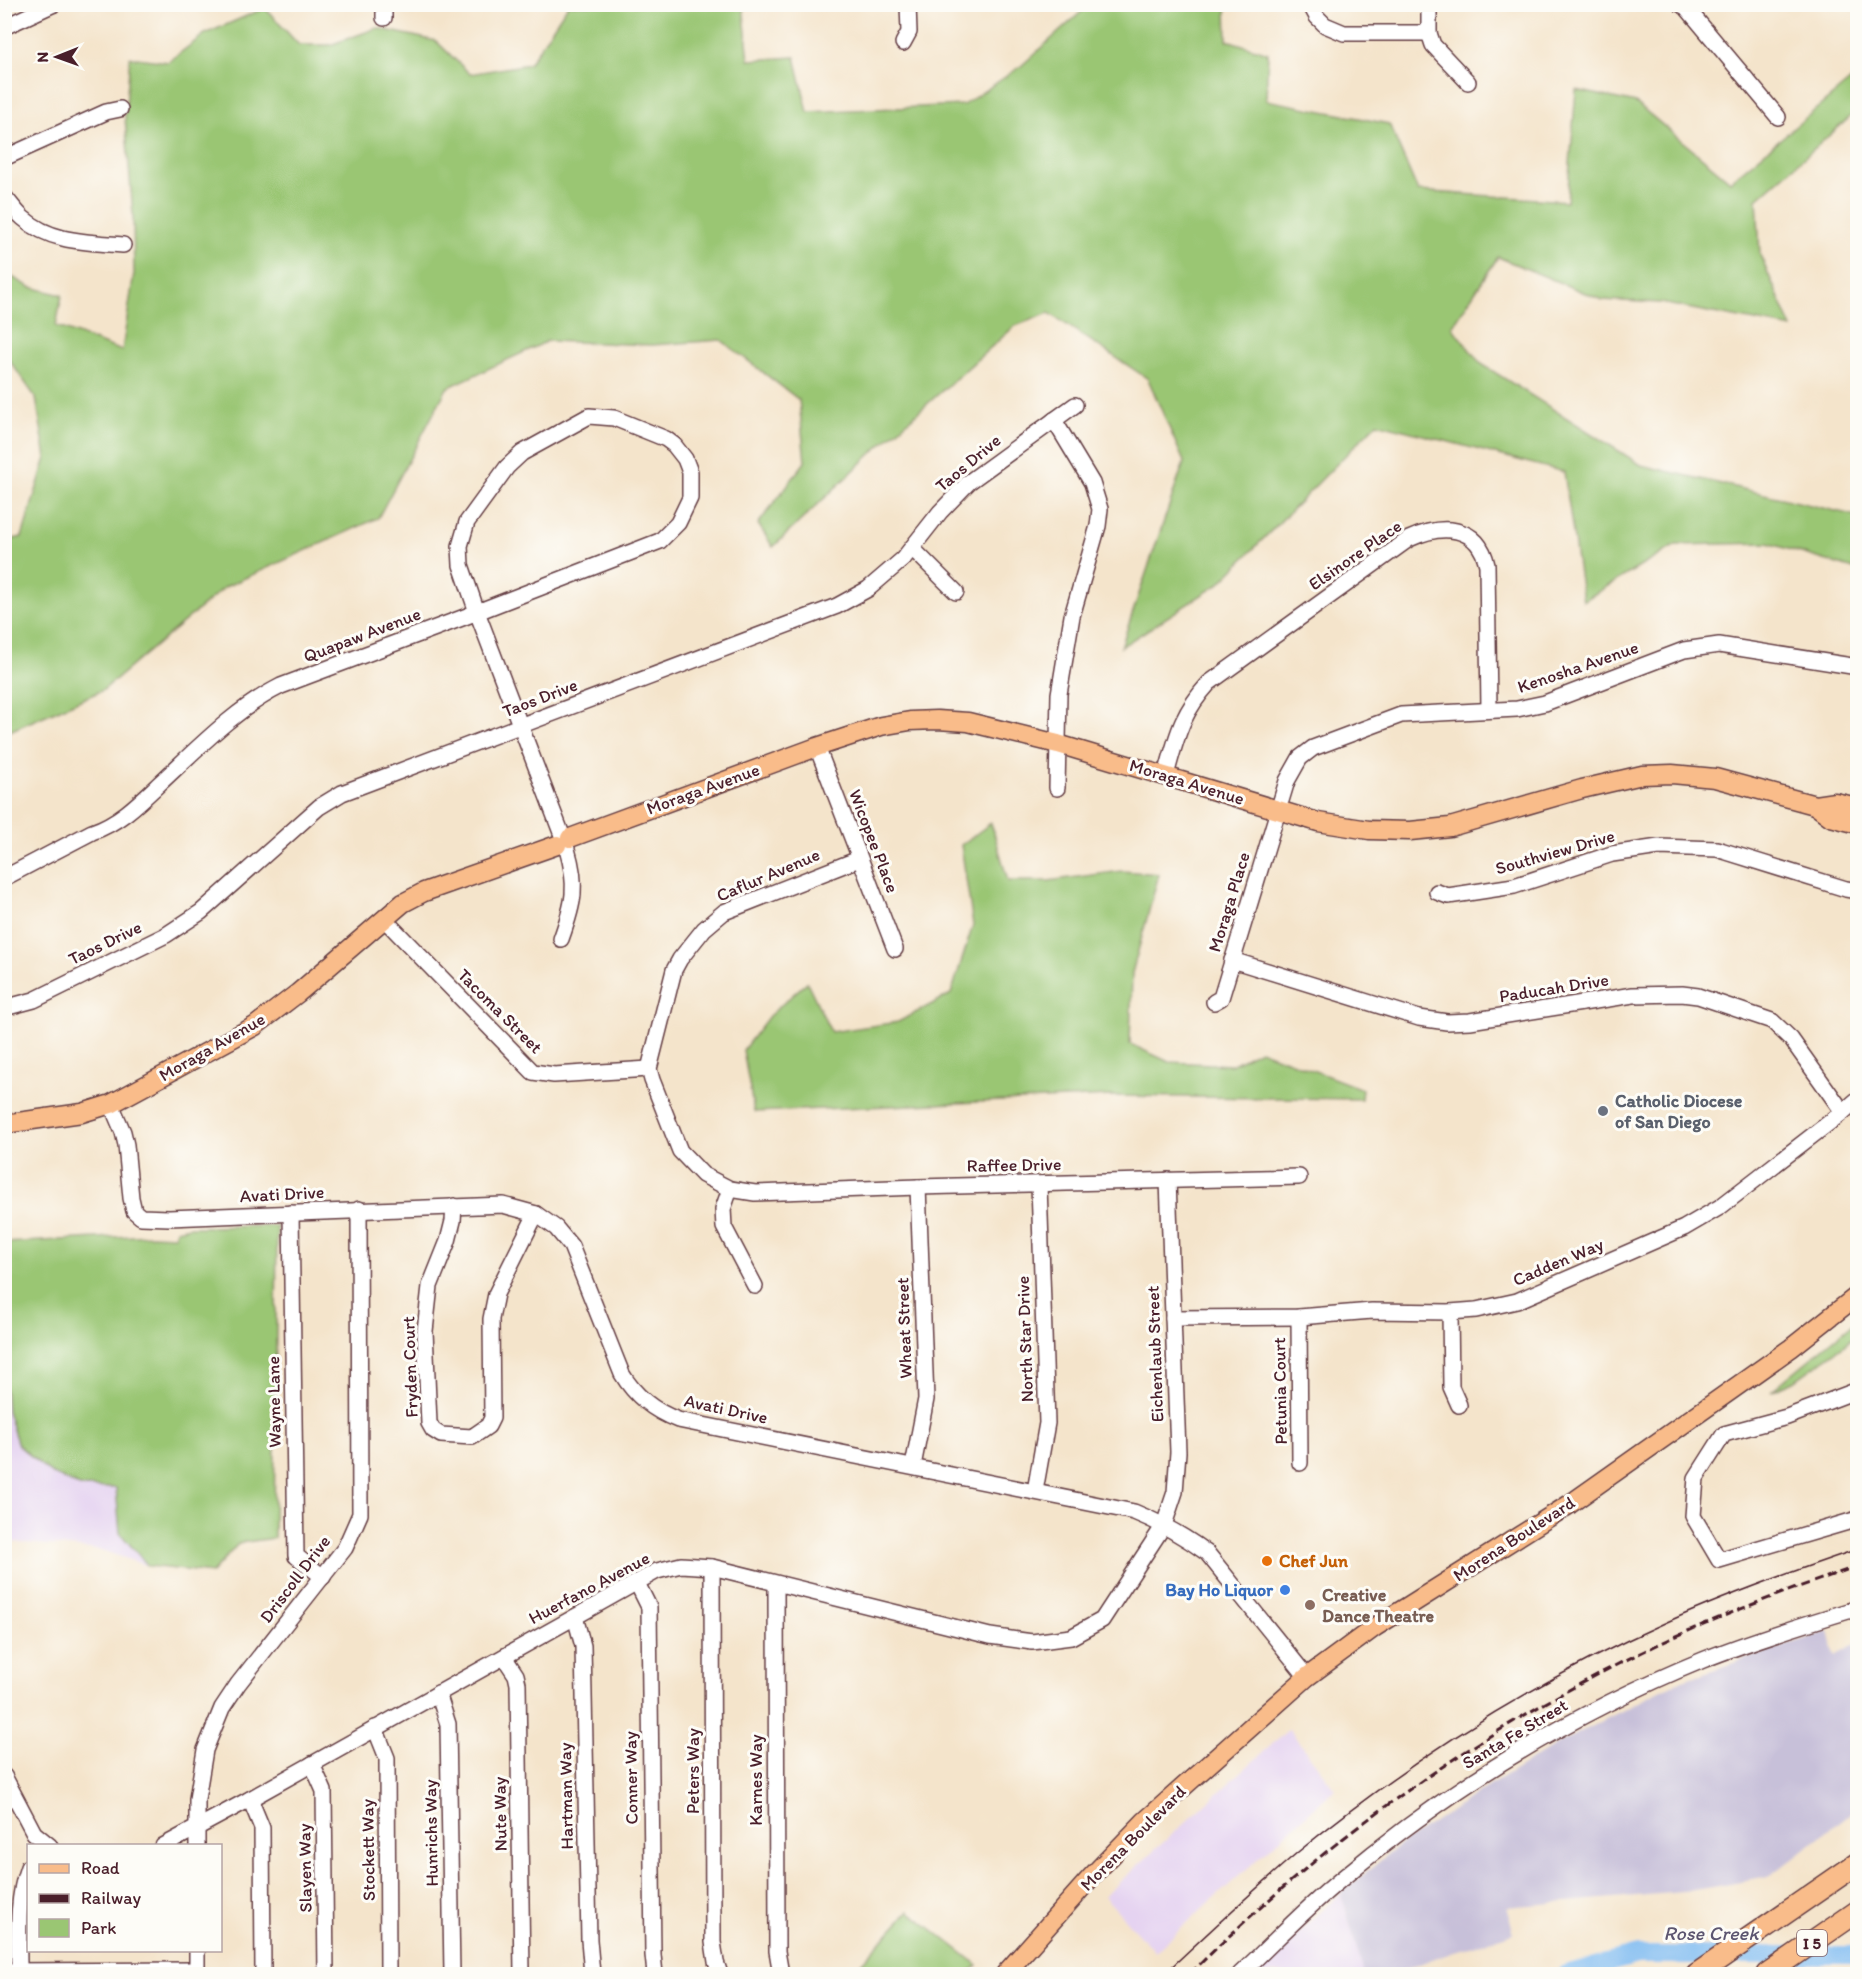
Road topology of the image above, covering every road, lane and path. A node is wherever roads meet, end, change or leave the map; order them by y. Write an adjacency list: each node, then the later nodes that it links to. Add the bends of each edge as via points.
1 (54, 4): 6 (street)
2 (908, 4): 8 (street, via 909,32)
3 (1310, 4): 7 (street, via 1325,25 1344,33)
4 (1429, 4): 7 (street)
5 (1680, 4): 11 (street, via 1686,6)
6 (4, 27)
7 (1429, 33): 9 (street, via 1433,45)
8 (903, 43)
9 (1468, 82)
10 (120, 110): 12 (street, via 106,112)
11 (1778, 117)
12 (4, 158)
13 (4, 196): 14 (street, via 22,218 56,236)
14 (123, 244)
15 (1075, 405): 16 (street, Taos Drive)
16 (1054, 420): 17 (street, Taos Drive, via 969,482); 23 (street, via 1092,483 1100,509 1072,616 1059,694)
17 (912, 548): 18 (street); 22 (street, Taos Drive, via 868,589 837,606)
18 (956, 592)
19 (477, 612): 19 (street, Quapaw Avenue, via 461,565 460,546 467,522 507,467 522,453 589,416 614,418 674,444 690,472 690,498 678,523 660,541); 22 (street); 33 (street, Quapaw Avenue, via 263,695 106,828)
20 (1857, 667): 21 (street, Kenosha Avenue, via 1719,645 1684,650 1545,703)
21 (1489, 709): 25 (street, Elsinore Place, via 1485,556 1477,542 1465,533 1439,529 1409,539 1209,683 1182,721); 29 (street, Kenosha Avenue, via 1401,715 1313,748 1300,758)
22 (520, 727): 31 (street); 41 (street, Taos Drive, via 342,793 319,807 201,912 166,935 34,1000)
23 (1059, 744): 24 (main road, Moraga Avenue, via 968,722 937,720 881,726); 25 (main road, Moraga Avenue); 26 (street)
24 (817, 747): 31 (main road, Moraga Avenue); 32 (street, Wicopee Place)
25 (1166, 775): 29 (main road, Moraga Avenue)
26 (1057, 788)
27 (1815, 805): 28 (main road, Moraga Avenue, via 1835,802); 29 (main road, Moraga Avenue, via 1715,777 1672,774 1582,789 1450,827 1410,831 1318,822); 30 (main road, Moraga Avenue, via 1831,818)
28 (1857, 807)
29 (1278, 809): 39 (street, Moraga Place)
30 (1857, 824)
31 (564, 842): 36 (main road, Moraga Avenue, via 424,892); 37 (street, via 573,868 574,891)
32 (859, 859): 38 (street, Wicopee Place); 42 (street, Caflur Avenue, via 724,912 704,929 674,970)
33 (4, 878)
34 (1857, 891): 35 (street, Southview Drive, via 1717,849 1659,847 1612,854 1514,886 1448,896)
35 (1437, 892)
36 (384, 919): 42 (street, Tacoma Street, via 533,1072 554,1075); 44 (main road, Moraga Avenue, via 255,1026)
37 (561, 939)
38 (896, 949)
39 (1232, 960): 40 (street, Moraga Place, via 1221,998); 45 (street, Paducah Drive, via 1419,1018 1447,1022 1634,995 1698,996 1772,1021 1791,1039)
40 (1214, 1002)
41 (4, 1008)
42 (649, 1070): 51 (street, via 680,1151 703,1175)
43 (1857, 1099): 45 (street, Cadden Way)
44 (111, 1104): 46 (main road, Moraga Avenue, via 82,1113); 54 (street, Avati Drive, via 126,1145 134,1211 141,1217)
45 (1844, 1112): 58 (street, Cadden Way, via 1720,1207 1684,1228 1534,1295 1476,1310)
46 (4, 1124)
47 (1299, 1178): 48 (street, Raffee Drive)
48 (1168, 1180): 49 (street, Raffee Drive); 60 (street, Eichenlaub Street)
49 (1039, 1185): 50 (street, Raffee Drive); 65 (street, North Star Drive, via 1047,1423)
50 (918, 1187): 51 (street, Raffee Drive, via 755,1193); 64 (street, Wheat Street, via 926,1399)
51 (730, 1189): 56 (street, via 723,1209 724,1227)
52 (454, 1206): 53 (street, Avati Drive); 55 (street, Avati Drive, via 503,1205); 55 (street, Fryden Court, via 448,1241 430,1286 425,1331 429,1423 441,1435 472,1437 488,1426 492,1418 492,1311 496,1294)
53 (359, 1209): 54 (street, Avati Drive); 69 (street, Driscoll Drive, via 360,1514 345,1548)
54 (291, 1213): 69 (street, Wayne Lane, via 296,1556)
55 (536, 1214): 64 (street, Avati Drive, via 571,1246 622,1374 646,1402 678,1420)
56 (755, 1286)
57 (1857, 1295): 75 (main road, Morena Boulevard, via 1791,1348 1570,1504 1375,1627)
58 (1450, 1312): 59 (street, Cadden Way, via 1372,1311); 62 (street, via 1452,1387)
59 (1299, 1317): 60 (street, Cadden Way); 63 (street, Petunia Court)
60 (1173, 1318): 67 (street, Eichenlaub Street, via 1178,1452 1175,1492)
61 (1857, 1390): 66 (street, via 1787,1417 1724,1434 1696,1478 1693,1516 1719,1560)
62 (1459, 1405)
63 (1300, 1463)
64 (913, 1467): 65 (street, Avati Drive)
65 (1035, 1491): 67 (street, Avati Drive, via 1134,1512)
66 (1857, 1519)
67 (1164, 1525): 71 (street, Huerfano Avenue, via 1102,1620 1071,1637 1032,1642 990,1636); 75 (street, Avati Drive, via 1207,1553)
68 (711, 1567): 70 (street, Huerfano Avenue, via 681,1565 657,1571); 71 (street, Huerfano Avenue); 98 (street, Peters Way, via 713,1942)
69 (323, 1577): 81 (street, Driscoll Drive, via 222,1708 205,1750)
70 (637, 1583): 73 (street, Huerfano Avenue); 97 (street, Conner Way, via 648,1607)
71 (776, 1584): 99 (street, Karnes Way, via 777,1951)
72 (1857, 1608): 101 (street, Santa Fe Street, via 1693,1665 1522,1750 1372,1855 1312,1905)
73 (574, 1617): 74 (street, Huerfano Avenue); 96 (street, Hartman Way, via 583,1646)
74 (504, 1657): 76 (street, Huerfano Avenue); 95 (street, Nute Way, via 519,1684)
75 (1307, 1677): 100 (main road, Morena Boulevard, via 1145,1821)
76 (438, 1693): 77 (street, Huerfano Avenue); 94 (street, Hunrichs Way, via 448,1724)
77 (375, 1728): 78 (street, Huerfano Avenue); 93 (street, Stockett Way, via 387,1758)
78 (312, 1764): 80 (street, Huerfano Avenue); 92 (street, Slayen Way, via 324,1791)
79 (4, 1776): 82 (street, via 34,1833)
80 (250, 1799): 81 (street, Huerfano Avenue); 91 (street, via 262,1828)
81 (197, 1828): 83 (street, Huerfano Avenue); 84 (street, Driscoll Drive)
82 (44, 1844)
83 (165, 1844)
84 (197, 1844)
85 (1857, 1863): 102 (highway, I 5)
86 (27, 1870): 89 (street)
87 (1857, 1911): 103 (highway, I 5)
88 (197, 1952): 90 (street)
89 (12, 1971): 90 (street)
90 (197, 1972)
91 (263, 1974)
92 (326, 1974)
93 (388, 1974)
94 (452, 1974)
95 (522, 1974)
96 (592, 1974)
97 (655, 1974)
98 (720, 1974)
99 (781, 1974)
100 (1005, 1974)
101 (1240, 1974)
102 (1697, 1974)
103 (1767, 1974)

